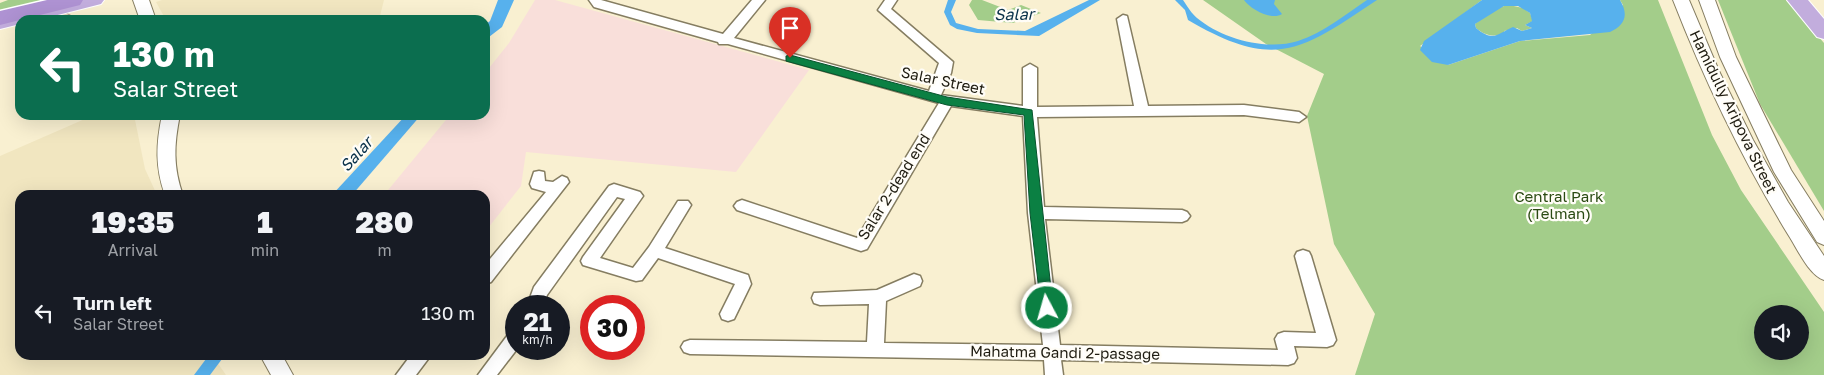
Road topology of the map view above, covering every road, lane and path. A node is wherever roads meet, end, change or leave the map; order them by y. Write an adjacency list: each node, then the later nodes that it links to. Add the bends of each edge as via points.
1 (73, 0): 12 (highway)
2 (94, 0): 10 (main road)
3 (141, 0): 11 (street)
4 (595, 0): 17 (street, Salar Street, via 598,4)
5 (759, 0): 17 (street)
6 (891, 0): 19 (street, via 884,10 946,62)
7 (1681, 0): 36 (street, Hamidully Aripova Street, via 1702,54 1759,172)
8 (1707, 0): 30 (street, Hamidully Aripova Street, via 1728,57 1783,172)
9 (1812, 6): 16 (main road)
10 (33, 15)
11 (146, 15)
12 (0, 18)
13 (15, 19): 15 (main road)
14 (1123, 19): 20 (street)
15 (0, 23)
16 (1824, 32)
17 (724, 41): 19 (street, Salar Street)
18 (1030, 68): 21 (street)
19 (940, 99): 21 (street, Salar Street); 27 (street, Salar 2-dead end, via 861,245)
20 (1142, 110): 21 (street, Salar Street); 22 (street, Salar Street, via 1244,110)
21 (1029, 112): 28 (street)
22 (1299, 117)
23 (170, 120): 25 (street, via 163,151)
24 (539, 176): 35 (street, via 537,184 559,186)
25 (172, 190)
26 (683, 205): 31 (street)
27 (742, 206)
28 (1036, 213): 29 (street); 45 (street)
29 (1182, 216)
30 (1824, 237)
31 (655, 251): 34 (street, via 636,275); 41 (street, via 742,280)
32 (568, 255): 34 (street); 34 (street, via 611,191 634,194); 38 (street)
33 (1303, 256): 45 (street, Mahatma Gandi 2-passage, via 1327,340 1284,339 1288,358)
34 (589, 261)
35 (490, 271)
36 (1824, 272)
37 (914, 281): 39 (street)
38 (539, 295)
39 (878, 297): 40 (street); 43 (street)
40 (820, 298)
41 (728, 314)
42 (690, 347): 43 (street, Mahatma Gandi 2-passage)
43 (875, 351): 45 (street, Mahatma Gandi 2-passage)
44 (505, 352): 50 (street)
45 (1052, 353): 51 (street)
46 (274, 360): 48 (street)
47 (418, 360): 49 (street)
48 (282, 375)
49 (406, 375)
50 (488, 375)
51 (1054, 375)

